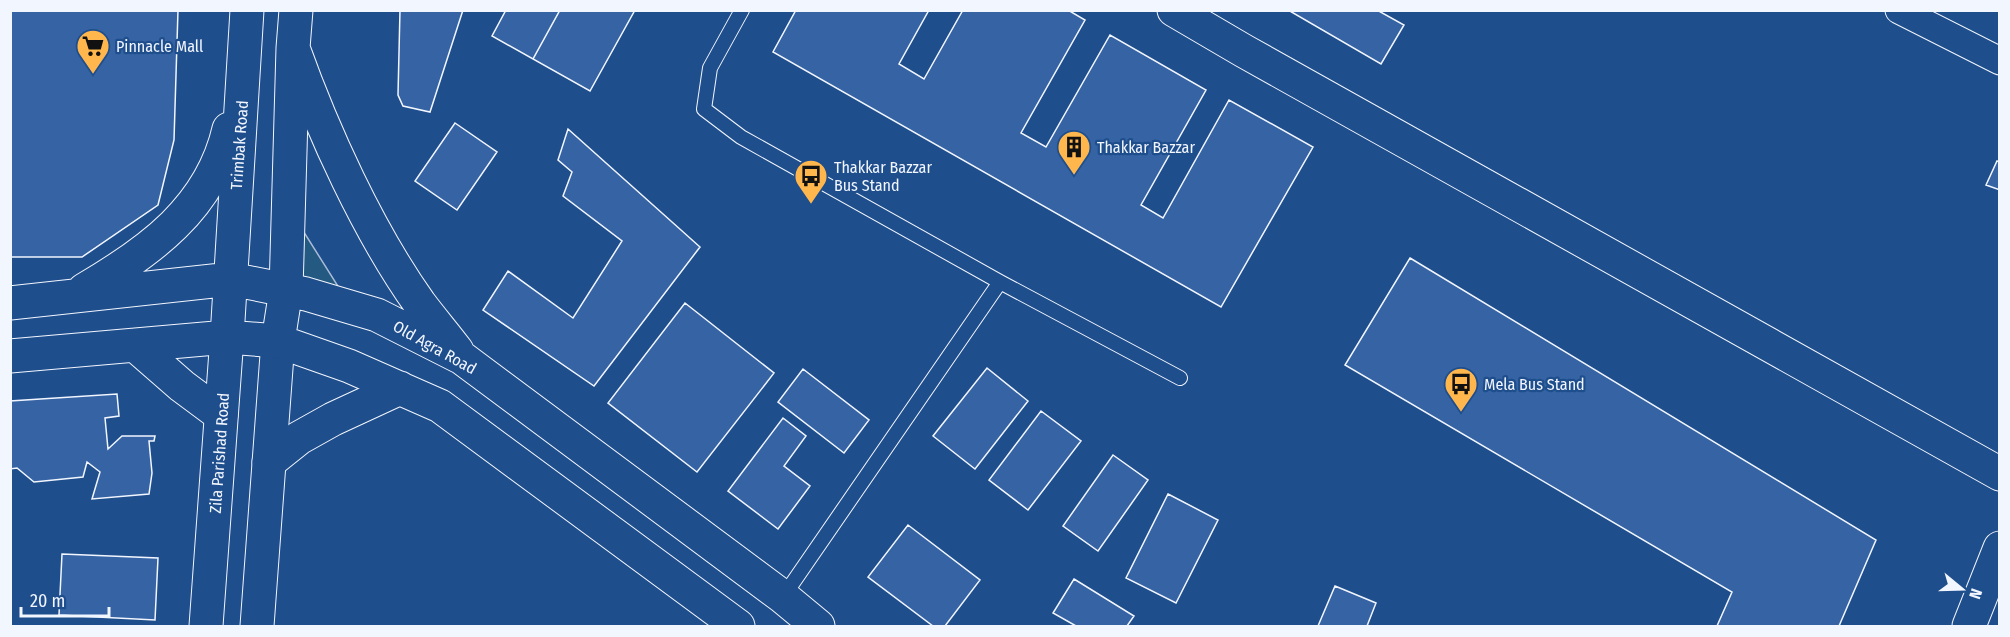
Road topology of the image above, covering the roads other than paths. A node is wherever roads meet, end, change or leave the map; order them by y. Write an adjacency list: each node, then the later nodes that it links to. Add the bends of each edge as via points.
1 (247, 10): 8 (main road, Trimbak Road)
2 (296, 10): 6 (main road)
3 (742, 10): 10 (lane, via 710,68 704,109 741,137)
4 (1174, 10): 23 (main road)
5 (1899, 10): 7 (street)
6 (293, 48): 11 (main road); 18 (main road, via 310,95 371,225 419,303)
7 (2000, 61)
8 (244, 67): 9 (main road, Trimbak Road); 12 (main road, via 225,147 209,183 174,226 129,264)
9 (231, 279): 11 (main road, Old Agra Road); 12 (main road, Old Agra Road); 14 (main road, Zila Parishad Road)
10 (1000, 282): 19 (lane); 25 (lane)
11 (286, 290): 15 (main road); 18 (main road, Old Agra Road, via 377,315)
12 (74, 296): 13 (main road, Old Agra Road)
13 (10, 303)
14 (227, 336): 15 (main road); 16 (main road); 21 (main road, Zila Parishad Road)
15 (278, 341): 20 (main road); 22 (main road)
16 (135, 345): 17 (main road); 21 (main road)
17 (10, 356)
18 (462, 358): 25 (main road, Old Agra Road)
19 (1180, 378)
20 (400, 388): 22 (main road, via 299,438); 28 (main road, via 440,406)
21 (221, 416): 26 (main road, Zila Parishad Road)
22 (270, 462): 27 (main road)
23 (2000, 474)
24 (2000, 548): 30 (main road)
25 (783, 597): 29 (main road, Old Agra Road)
26 (206, 627)
27 (257, 627)
28 (738, 627)
29 (818, 627)
30 (1969, 627)

